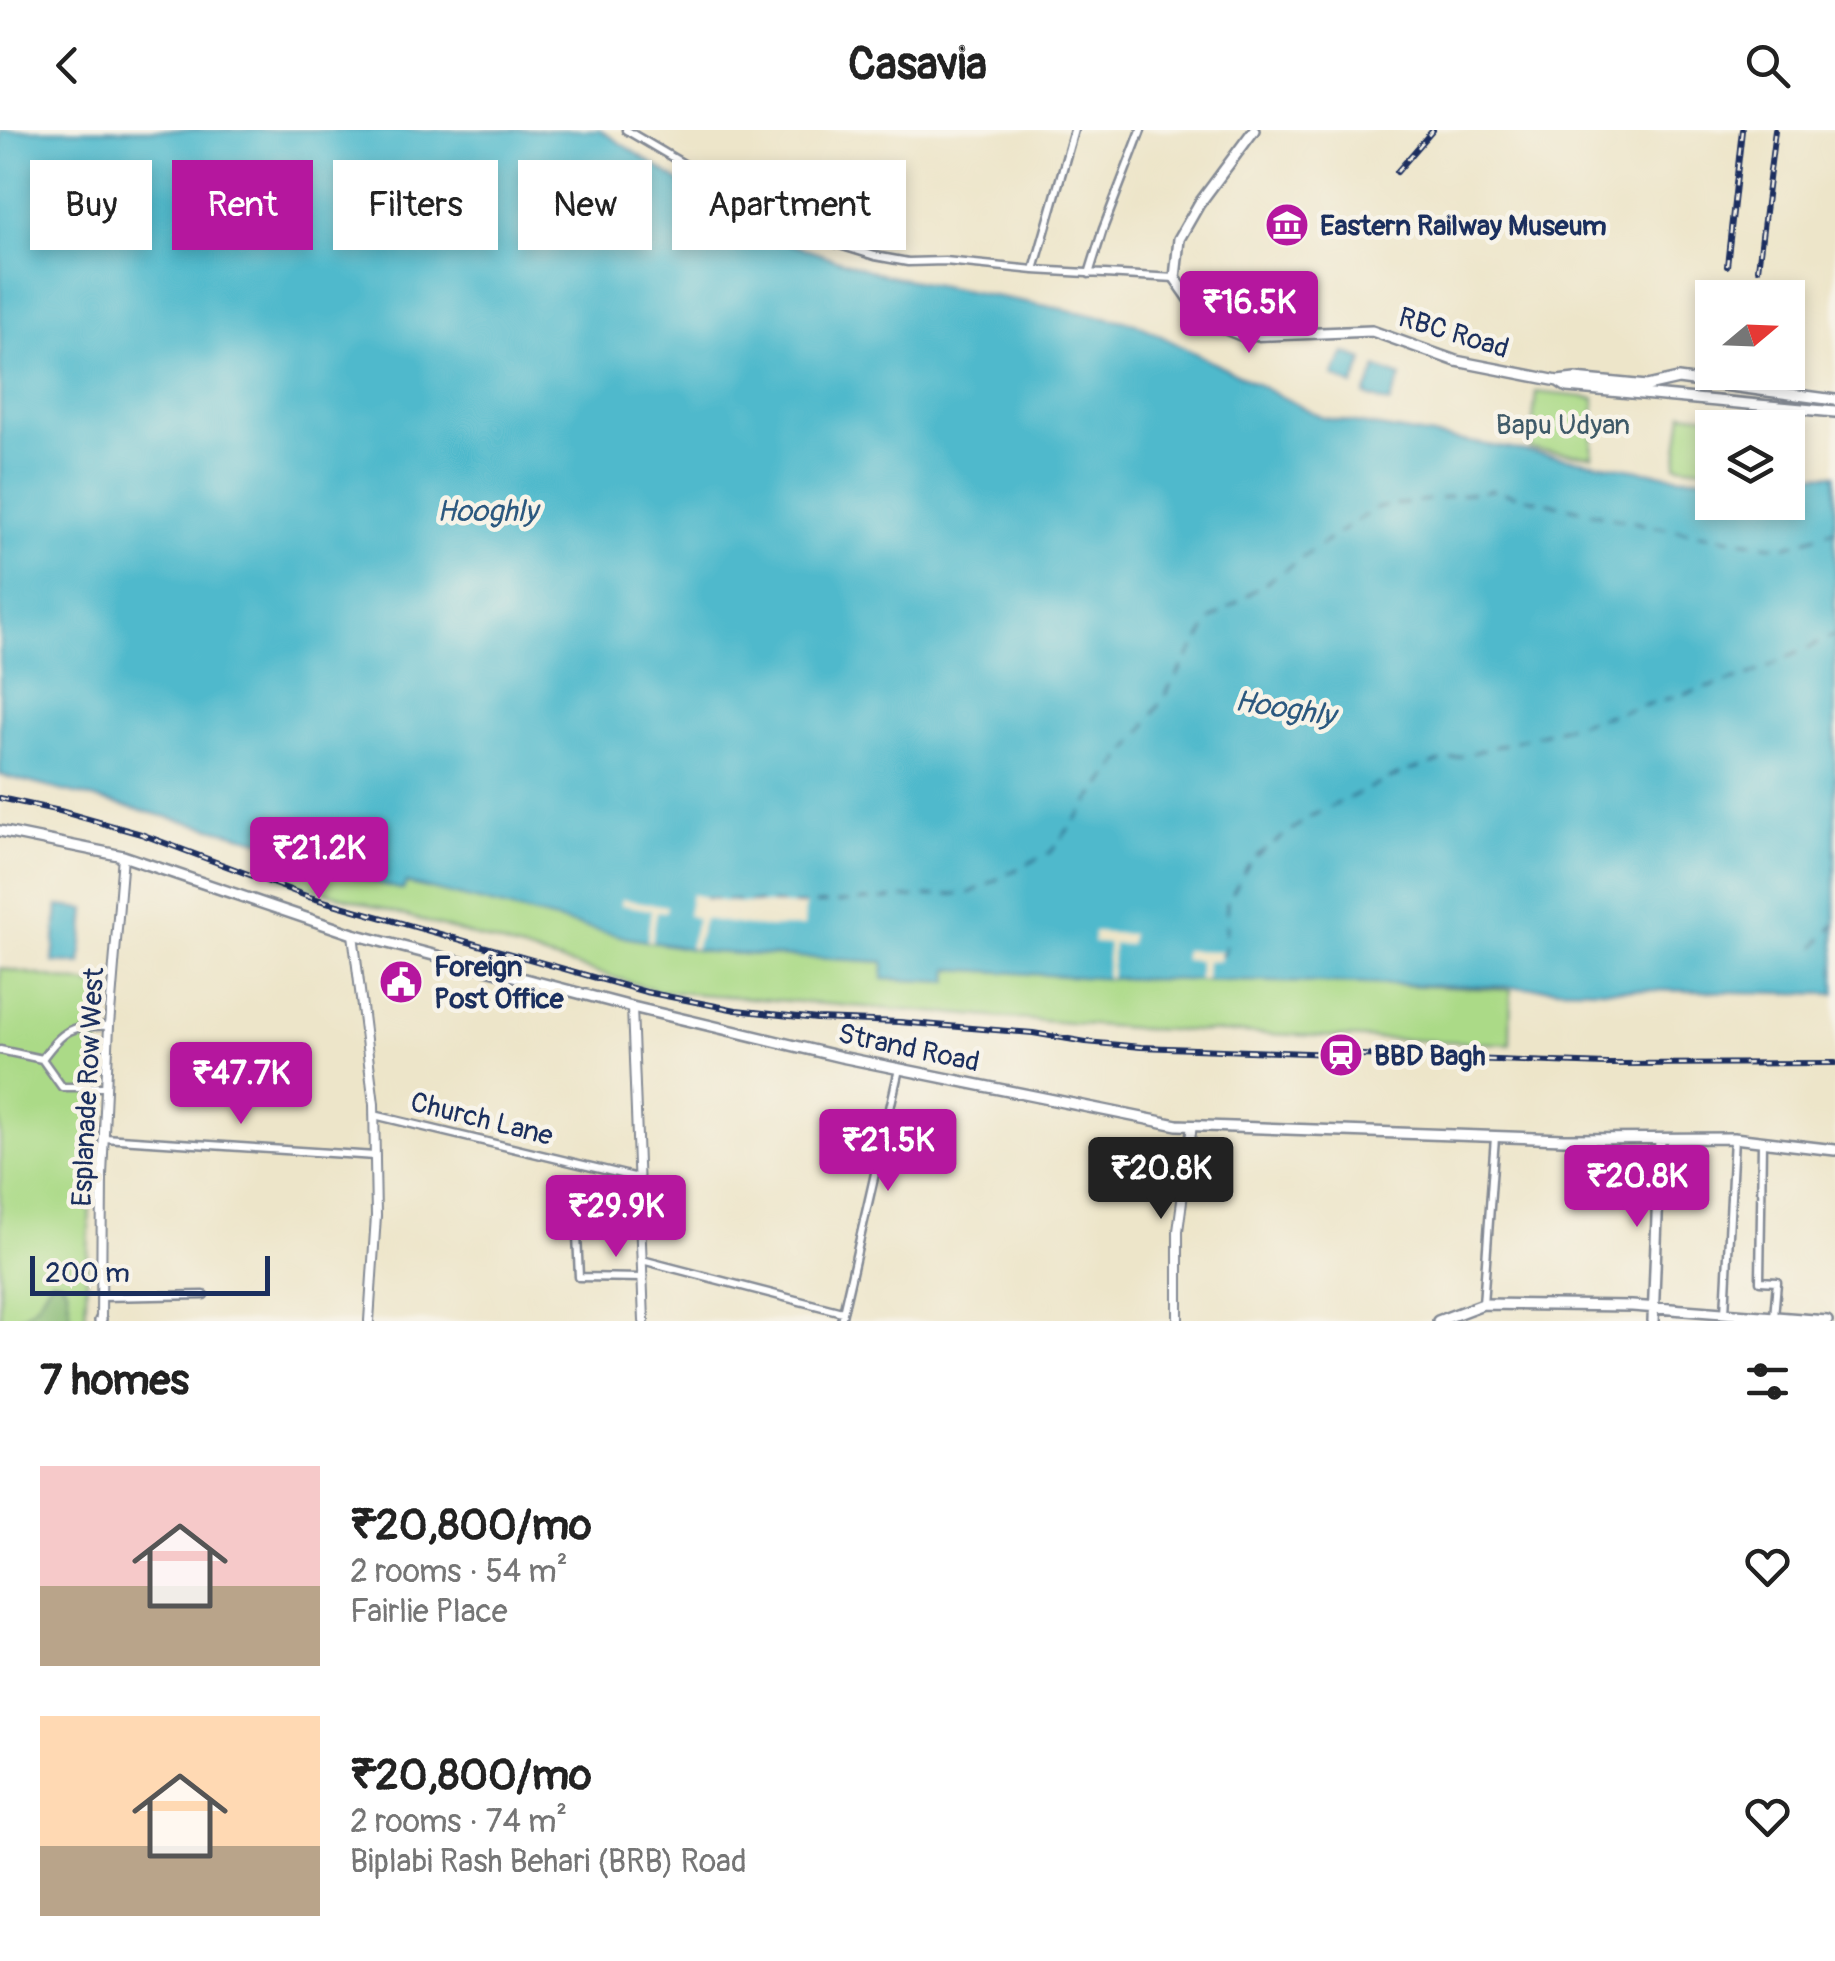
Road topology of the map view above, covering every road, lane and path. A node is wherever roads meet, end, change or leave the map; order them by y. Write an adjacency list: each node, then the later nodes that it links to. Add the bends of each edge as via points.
1 (626, 130): 5 (street, via 802,233 908,262)
2 (1074, 130): 5 (street)
3 (1141, 130): 6 (street)
4 (1254, 130): 7 (main road, via 1179,240)
5 (1034, 270): 6 (street)
6 (1090, 274): 7 (street)
7 (1175, 278): 8 (main road, RBC Road, via 1205,321 1243,336 1372,331 1456,362)
8 (1558, 381): 9 (main road, RBC Road, via 1647,386 1678,380); 10 (main road, RBC Road)
9 (1835, 400)
10 (1835, 412)
11 (0, 831): 12 (main road, Strand Road)
12 (123, 856): 13 (main road, Strand Road); 15 (street, Esplanade Row West)
13 (353, 934): 14 (main road, Strand Road); 20 (street)
14 (632, 1007): 18 (main road, Strand Road); 29 (street)
15 (109, 1026): 17 (street, via 84,1024 60,1034); 19 (street, Esplanade Row West)
16 (0, 1050): 17 (street)
17 (42, 1059): 19 (street, via 62,1086)
18 (899, 1069): 21 (main road, Strand Road); 37 (street)
19 (106, 1088): 23 (street, Esplanade Row West)
20 (374, 1114): 28 (street); 29 (street, Church Lane)
21 (1192, 1126): 22 (main road, Strand Road); 43 (street, via 1178,1231)
22 (1495, 1136): 24 (main road, Strand Road); 35 (street)
23 (104, 1138): 28 (street); 33 (street, Esplanade Row West)
24 (1660, 1138): 25 (main road, Strand Road); 36 (main road)
25 (1734, 1138): 26 (main road, Strand Road); 38 (street)
26 (1762, 1140): 27 (main road, Strand Road); 39 (street, via 1760,1282 1776,1282)
27 (1835, 1150)
28 (375, 1156): 41 (street)
29 (638, 1178): 31 (street)
30 (577, 1235): 32 (street, via 579,1277)
31 (642, 1260): 32 (street); 37 (street)
32 (643, 1278): 42 (street)
33 (102, 1296): 34 (street); 40 (street, Esplanade Row West)
34 (204, 1296)
35 (1483, 1304): 36 (main road); 44 (main road)
36 (1652, 1308): 38 (main road); 45 (main road)
37 (842, 1316)
38 (1724, 1317): 39 (main road)
39 (1774, 1317): 46 (main road)
40 (101, 1320)
41 (368, 1321)
42 (644, 1321)
43 (1178, 1321)
44 (1438, 1321)
45 (1653, 1321)
46 (1828, 1321)

